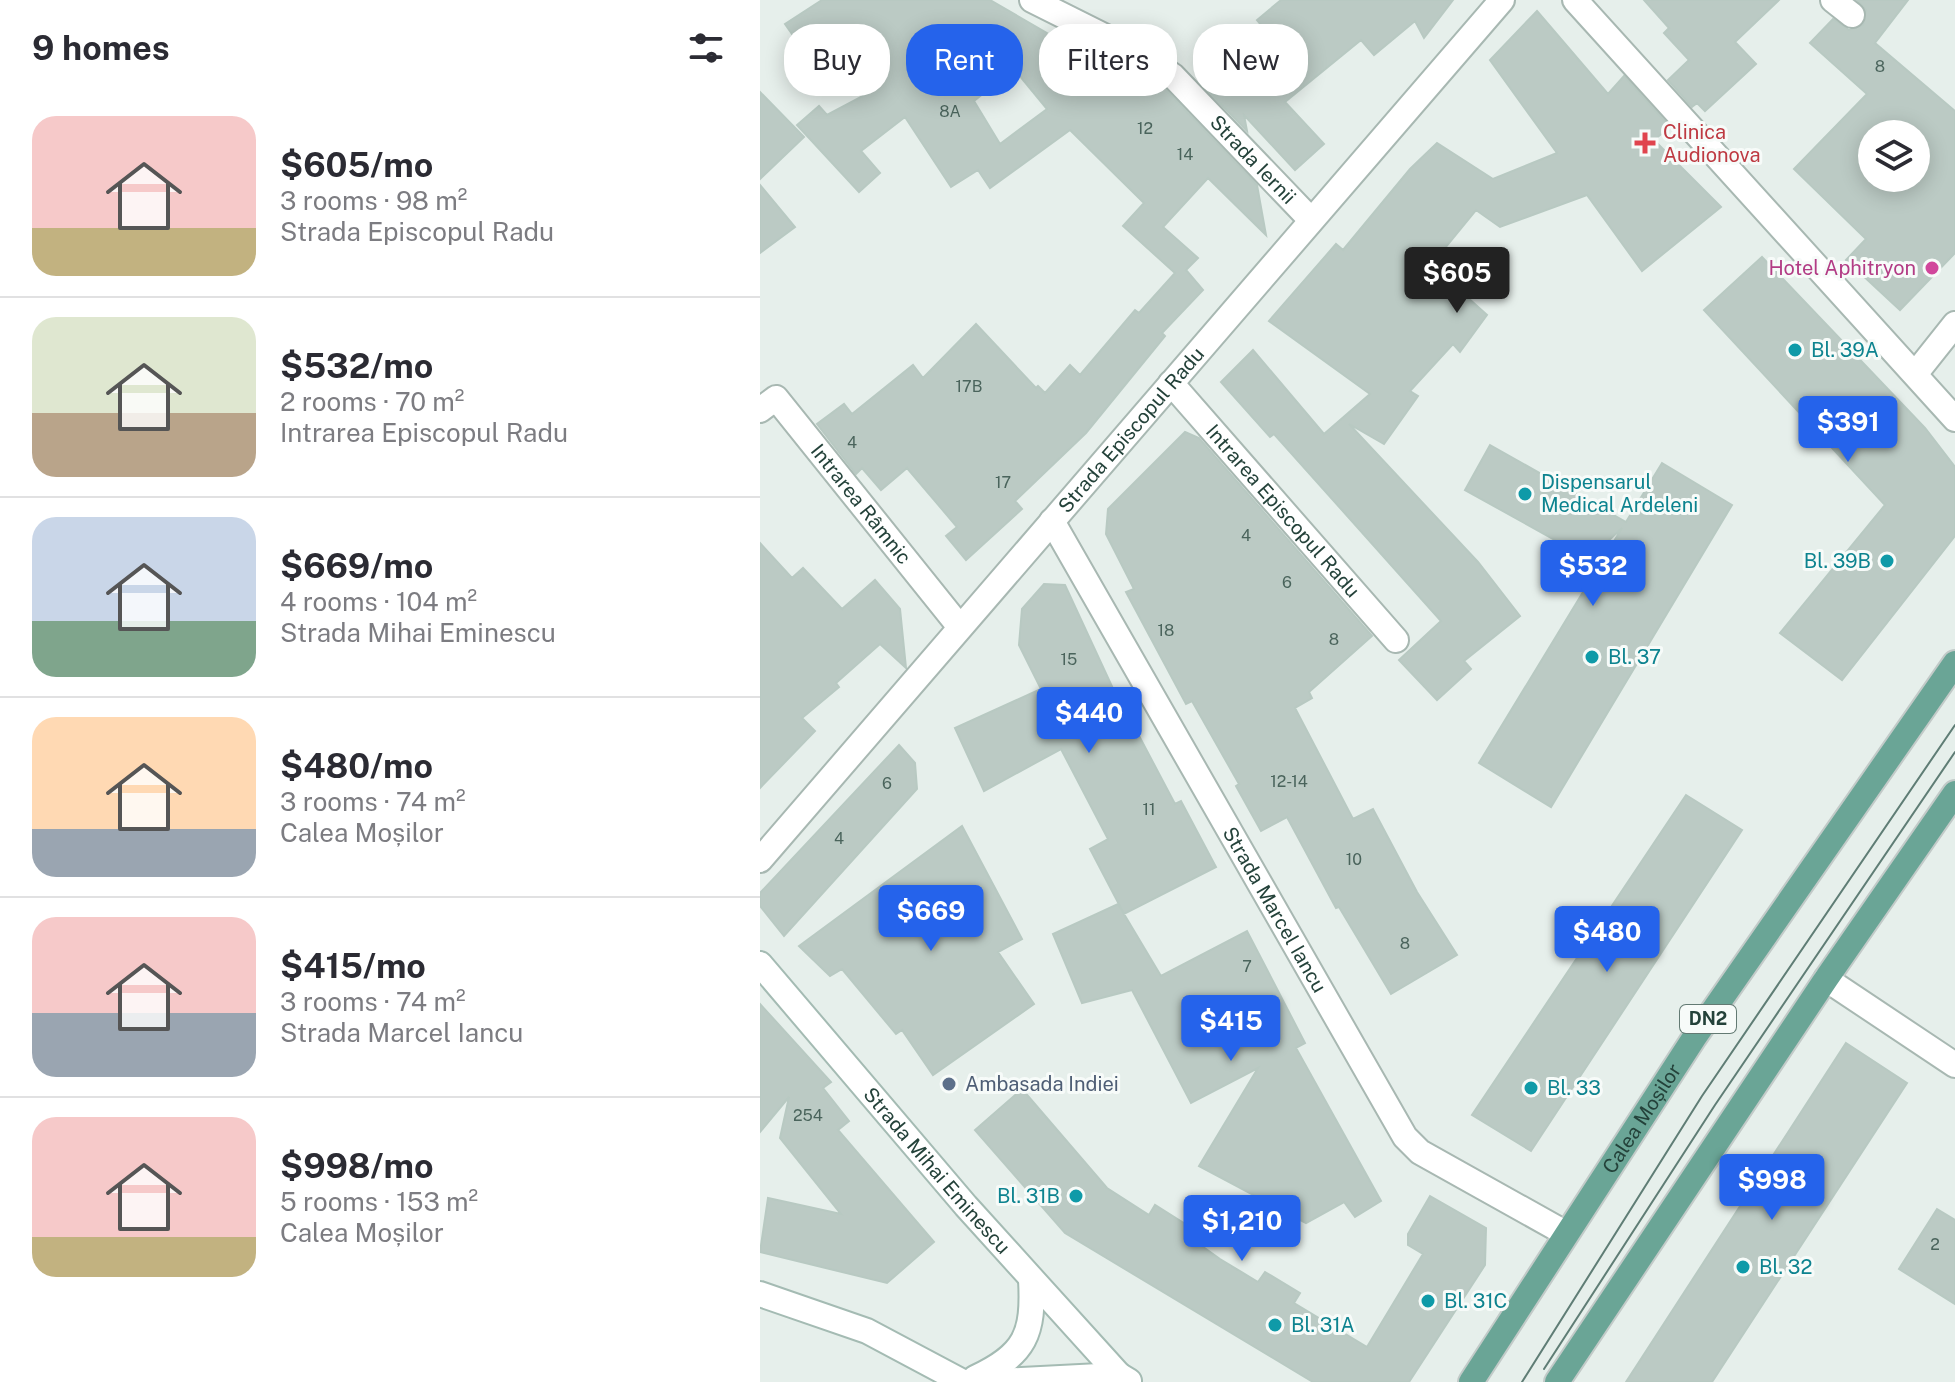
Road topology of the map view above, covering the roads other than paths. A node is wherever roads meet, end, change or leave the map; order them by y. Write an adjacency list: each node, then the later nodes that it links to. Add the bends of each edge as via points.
1 (1032, 0): 6 (street, Strada Iernii, via 1173,76)
2 (1502, 0): 6 (street, Strada Episcopul Radu)
3 (1575, 0): 8 (street)
4 (1833, 0): 5 (street)
5 (1852, 15)
6 (1311, 220): 9 (street, Strada Episcopul Radu)
7 (1955, 324): 8 (street)
8 (1916, 373): 11 (street)
9 (1171, 383): 12 (street, Strada Episcopul Radu); 14 (street, Intrarea Episcopul Radu)
10 (760, 410): 13 (street, Intrarea Râmnic, via 776,398)
11 (1955, 419)
12 (1052, 521): 13 (street, Strada Episcopul Radu); 21 (street, Strada Marcel Iancu, via 1405,1137 1420,1152)
13 (959, 626): 17 (street, Strada Episcopul Radu)
14 (1396, 640)
15 (1955, 663): 21 (main road, Calea Moșilor / DN2)
16 (1955, 793): 19 (main road)
17 (760, 860)
18 (760, 964): 22 (street, Strada Mihai Eminescu)
19 (1826, 979): 20 (street); 28 (main road)
20 (1955, 1065)
21 (1565, 1233): 27 (main road, Calea Moșilor / DN2)
22 (1031, 1279): 24 (street, Strada Mihai Eminescu); 25 (street, via 1032,1310 1022,1346 995,1369)
23 (760, 1294): 25 (street, via 867,1331)
24 (1120, 1380): 26 (street)
25 (965, 1382)
26 (980, 1382)
27 (1471, 1382)
28 (1557, 1382)

